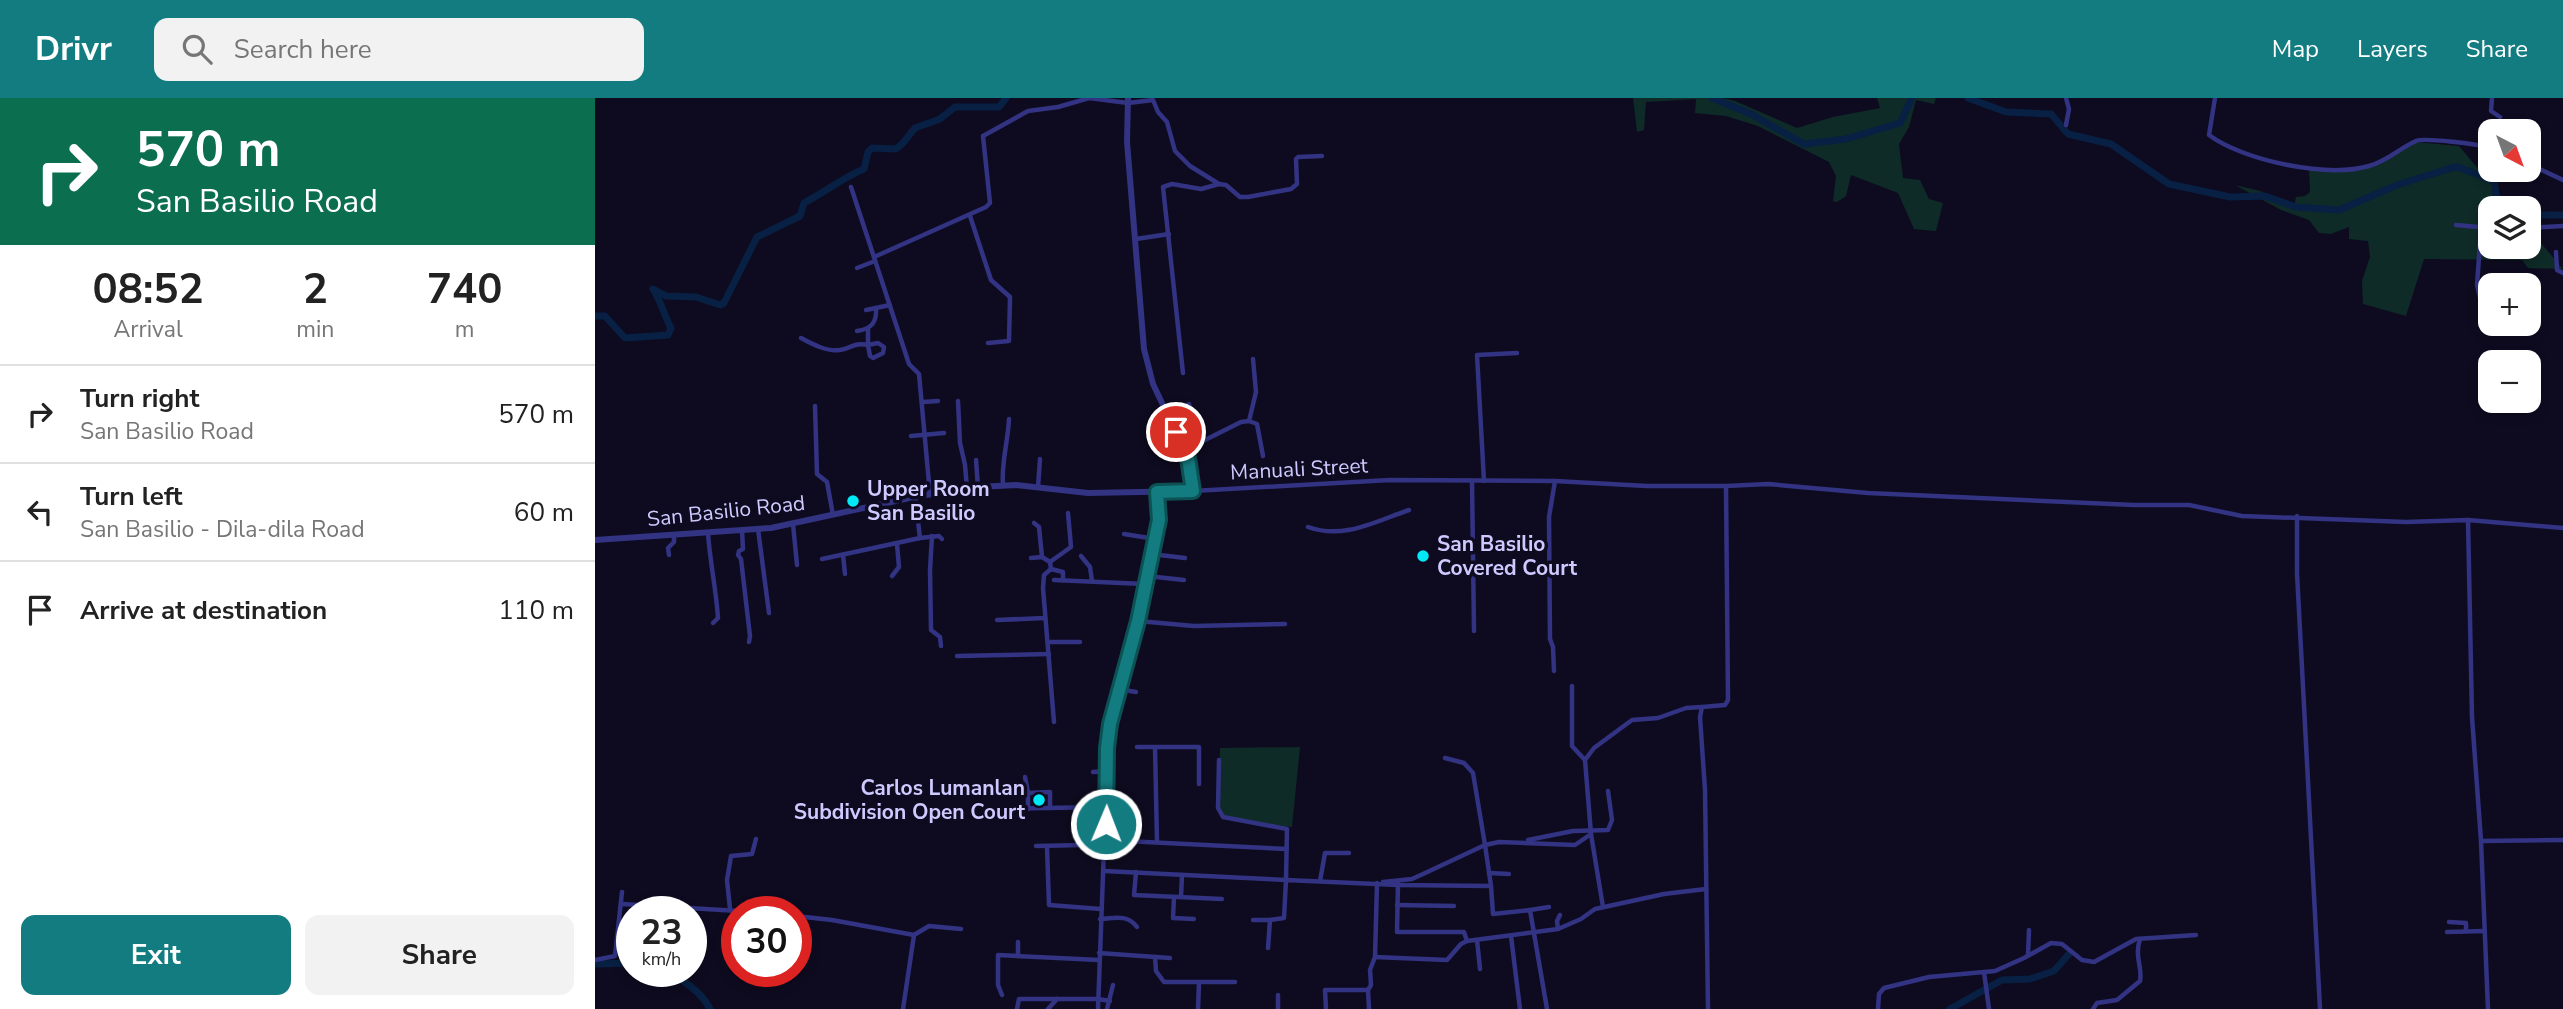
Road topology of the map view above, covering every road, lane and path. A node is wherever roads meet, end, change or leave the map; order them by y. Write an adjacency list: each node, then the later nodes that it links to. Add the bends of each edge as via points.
1 (2066, 98): 6 (street)
2 (2215, 98): 7 (street, via 2210,135 2279,165 2367,167 2420,139)
3 (2491, 98): 5 (street, via 2491,111)
4 (1128, 101): 11 (street, via 1156,102 1175,151); 13 (street, via 1095,98 1028,110 987,132 983,141 990,204); 19 (street)
5 (2500, 117)
6 (2066, 125)
7 (2478, 146)
8 (1322, 156): 11 (street, via 1296,159 1297,184 1291,189 1240,197 1226,184)
9 (2541, 170): 10 (street)
10 (2563, 180)
11 (1219, 184): 18 (street, via 1201,189 1165,185)
12 (851, 187): 21 (street)
13 (970, 216): 21 (street); 32 (street, via 991,280 1010,297 1009,341)
14 (2456, 225): 17 (street)
15 (2563, 226): 16 (street)
16 (2541, 227)
17 (2478, 229)
18 (1169, 234): 19 (street); 35 (street)
19 (1136, 239): 40 (street, via 1146,356)
20 (2556, 253): 24 (street, via 2557,270)
21 (874, 259): 23 (street); 26 (street)
22 (2479, 259): 25 (street)
23 (857, 268)
24 (2563, 273)
25 (2478, 289)
26 (890, 305): 27 (street); 36 (street, via 909,364 919,374)
27 (876, 308): 28 (street); 29 (street, via 875,321)
28 (866, 310)
29 (868, 329): 30 (street); 31 (street, via 868,345 839,350)
30 (857, 331)
31 (801, 338)
32 (988, 343)
33 (1517, 353): 52 (street, via 1477,355)
34 (1253, 359): 42 (street, via 1256,393)
35 (1183, 373)
36 (923, 401): 37 (street); 45 (street)
37 (938, 401)
38 (958, 401): 59 (street)
39 (815, 406): 67 (street, via 817,474 827,482)
40 (1167, 413): 46 (street, via 1189,404); 47 (street)
41 (1009, 419): 55 (street)
42 (1249, 421): 46 (street); 48 (street, via 1257,424)
43 (944, 433): 45 (street)
44 (911, 436): 45 (street)
45 (926, 436): 62 (street)
46 (1198, 443): 47 (street)
47 (1185, 450): 60 (street)
48 (1263, 456)
49 (1040, 458): 58 (street)
50 (976, 460): 57 (street)
51 (1472, 481): 52 (street, Manuali Street); 60 (street, Manuali Street); 110 (street)
52 (1484, 481): 53 (street, Manuali Street)
53 (1555, 481): 56 (street, Manuali Street); 117 (street, via 1549,517)
54 (879, 482): 64 (street)
55 (1003, 485): 57 (street, San Basilio Road); 58 (street, San Basilio Road)
56 (1726, 486): 68 (street, Manuali Street, via 1768,484 1867,493 2189,505 2242,516); 121 (street, via 1728,700 1725,705)
57 (978, 487): 59 (street, San Basilio Road)
58 (1038, 488): 61 (street, San Basilio Road)
59 (967, 489): 62 (street, San Basilio Road)
60 (1193, 491): 61 (street, San Basilio Road)
61 (1157, 492): 82 (street, via 1160,513)
62 (930, 494): 63 (street, San Basilio Road)
63 (915, 497): 64 (street, San Basilio Road); 80 (street)
64 (885, 504): 67 (street, San Basilio Road)
65 (1409, 510): 72 (street, via 1338,532)
66 (1068, 513): 93 (street, via 1071,547)
67 (834, 516): 71 (street, San Basilio Road)
68 (2297, 516): 69 (street, Manuali Street); 234 (street)
69 (2468, 520): 74 (street, Manuali Street); 145 (street)
70 (1034, 523): 89 (street, via 1039,527)
71 (793, 524): 73 (street, San Basilio Road); 94 (street)
72 (1308, 527)
73 (758, 528): 75 (street, San Basilio Road); 104 (street)
74 (2563, 528)
75 (742, 530): 76 (street, San Basilio Road); 111 (street, via 743,549 738,555)
76 (708, 533): 78 (street, San Basilio Road); 108 (street, via 718,618)
77 (1124, 534): 82 (street)
78 (674, 535): 83 (street, San Basilio Road); 86 (street)
79 (932, 536): 80 (street); 81 (street); 114 (street, via 931,630 940,636)
80 (920, 538): 84 (street)
81 (942, 539)
82 (1155, 539): 85 (street)
83 (595, 540)
84 (897, 544): 87 (street); 97 (street, via 899,568)
85 (1151, 554): 91 (street); 98 (street)
86 (669, 555)
87 (843, 555): 92 (street); 96 (street)
88 (1081, 556): 102 (street)
89 (1042, 557): 90 (street); 93 (street)
90 (1031, 558)
91 (1185, 558)
92 (822, 559)
93 (1050, 562): 95 (street)
94 (797, 565)
95 (1051, 569): 100 (street, via 1063,572); 105 (street, via 1044,578)
96 (845, 574)
97 (892, 576)
98 (1147, 576): 101 (street); 103 (street)
99 (1055, 580): 100 (street)
100 (1063, 580): 102 (street)
101 (1184, 580)
102 (1092, 581): 103 (street)
103 (1145, 584): 107 (street)
104 (769, 613)
105 (1045, 618): 106 (street); 112 (street)
106 (997, 621)
107 (1138, 621): 109 (street); 119 (street)
108 (713, 623)
109 (1285, 625)
110 (1474, 631)
111 (749, 642)
112 (1048, 642): 113 (street); 115 (street)
113 (1080, 642)
114 (941, 646)
115 (1049, 654): 116 (street); 122 (street)
116 (957, 656)
117 (1554, 671)
118 (1572, 686): 127 (street, via 1572,746)
119 (1118, 689): 120 (street); 128 (street)
120 (1136, 692)
121 (1702, 707): 127 (street, via 1632,720); 163 (street)
122 (1054, 722)
123 (1136, 747): 124 (street)
124 (1155, 748): 131 (street, via 1199,747); 146 (street)
125 (1445, 758): 148 (street, via 1464,763 1473,773)
126 (1219, 760): 151 (street, via 1221,815 1227,820 1285,828)
127 (1585, 760): 141 (street)
128 (1107, 771): 129 (street); 135 (street)
129 (1093, 772)
130 (1025, 777): 133 (street)
131 (1199, 784)
132 (1608, 791): 141 (street, via 1612,824)
133 (1028, 793): 138 (street); 139 (street, via 1050,792)
134 (1094, 794): 135 (street)
135 (1106, 794): 137 (street)
136 (1084, 807): 137 (street); 139 (street); 150 (street, via 1083,845)
137 (1106, 807): 143 (street)
138 (1028, 808): 139 (street); 140 (street)
139 (1050, 808)
140 (990, 809)
141 (1591, 833): 147 (street, via 1573,831); 147 (street, via 1575,845); 173 (street)
142 (756, 839): 166 (street, via 752,854 731,856)
143 (1105, 840): 146 (street); 153 (street)
144 (2563, 840): 145 (street)
145 (2481, 841): 188 (street)
146 (1157, 842): 151 (street)
147 (1520, 842): 148 (street)
148 (1485, 845): 155 (street); 160 (street)
149 (1036, 846): 150 (street)
150 (1047, 846): 174 (street, via 1049,905)
151 (1287, 849): 158 (street)
152 (1349, 853): 159 (street, via 1325,853)
153 (1104, 871): 154 (street); 174 (street)
154 (1136, 873): 157 (street); 167 (street, via 1134,895)
155 (1489, 873): 156 (street); 162 (street)
156 (1510, 874)
157 (1182, 875): 158 (street); 168 (street)
158 (1286, 880): 159 (street); 181 (street, via 1284,918)
159 (1320, 881): 161 (street)
160 (1398, 882): 161 (street); 162 (street); 170 (street)
161 (1379, 883): 204 (street)
162 (1491, 886): 175 (street, via 1493,914)
163 (1706, 888): 173 (street); 230 (street)
164 (622, 892): 165 (street)
165 (622, 896)
166 (729, 896)
167 (1174, 897): 168 (street); 179 (street, via 1173,918)
168 (1181, 897): 169 (street)
169 (1221, 900)
170 (1397, 905): 171 (street); 196 (street, via 1398,932 1464,932)
171 (1454, 906)
172 (1549, 907): 175 (street)
173 (1603, 907): 185 (street)
174 (1101, 909): 178 (street)
175 (1530, 910): 190 (street)
176 (1560, 915): 185 (street)
177 (812, 918): 191 (street)
178 (1102, 919): 183 (street, via 1126,918); 200 (street)
179 (1194, 919)
180 (1253, 920): 181 (street)
181 (1270, 920): 198 (street)
182 (2449, 922): 187 (street, via 2466,923)
183 (1137, 927)
184 (961, 929): 191 (street, via 929,926)
185 (1558, 929): 190 (street)
186 (2029, 930): 201 (street)
187 (2466, 931): 188 (street); 189 (street)
188 (2484, 931): 235 (street)
189 (2447, 932)
190 (1534, 933): 193 (street); 229 (street)
191 (913, 935): 219 (street)
192 (2196, 935): 194 (street)
193 (1511, 936): 195 (street); 228 (street)
194 (2140, 939): 201 (street, via 2130,940 2094,962 2081,960 2056,942); 233 (street, via 2140,981 2117,1000 2097,1003)
195 (1477, 940): 196 (street); 208 (street)
196 (1467, 941): 204 (street, via 1447,960)
197 (1018, 942): 202 (street)
198 (1268, 948)
199 (616, 949): 206 (street, via 615,956)
200 (1102, 953): 203 (street); 207 (street)
201 (2028, 955): 209 (street, via 1995,971)
202 (1018, 956): 207 (street); 214 (street, via 997,953)
203 (1155, 957): 205 (street); 211 (street, via 1161,981)
204 (1375, 957): 213 (street)
205 (1170, 958)
206 (595, 960)
207 (1099, 960): 217 (street)
208 (1480, 970)
209 (1984, 971): 231 (street, via 1884,988); 232 (street)
210 (1235, 982): 211 (street)
211 (1199, 983): 224 (street)
212 (1112, 985): 218 (street)
213 (1368, 990): 226 (street, via 1325,990); 227 (street)
214 (1002, 995)
215 (1278, 995): 225 (street)
216 (1058, 999): 217 (street); 220 (street, via 1019,999); 221 (street)
217 (1100, 999): 218 (street); 222 (street)
218 (1110, 1001): 223 (street)
219 (903, 1009)
220 (1017, 1009)
221 (1048, 1009)
222 (1098, 1009)
223 (1107, 1009)
224 (1198, 1009)
225 (1278, 1009)
226 (1326, 1009)
227 (1369, 1009)
228 (1520, 1009)
229 (1547, 1009)
230 (1708, 1009)
231 (1878, 1009)
232 (1989, 1009)
233 (2093, 1009)
234 (2320, 1009)
235 (2488, 1009)

